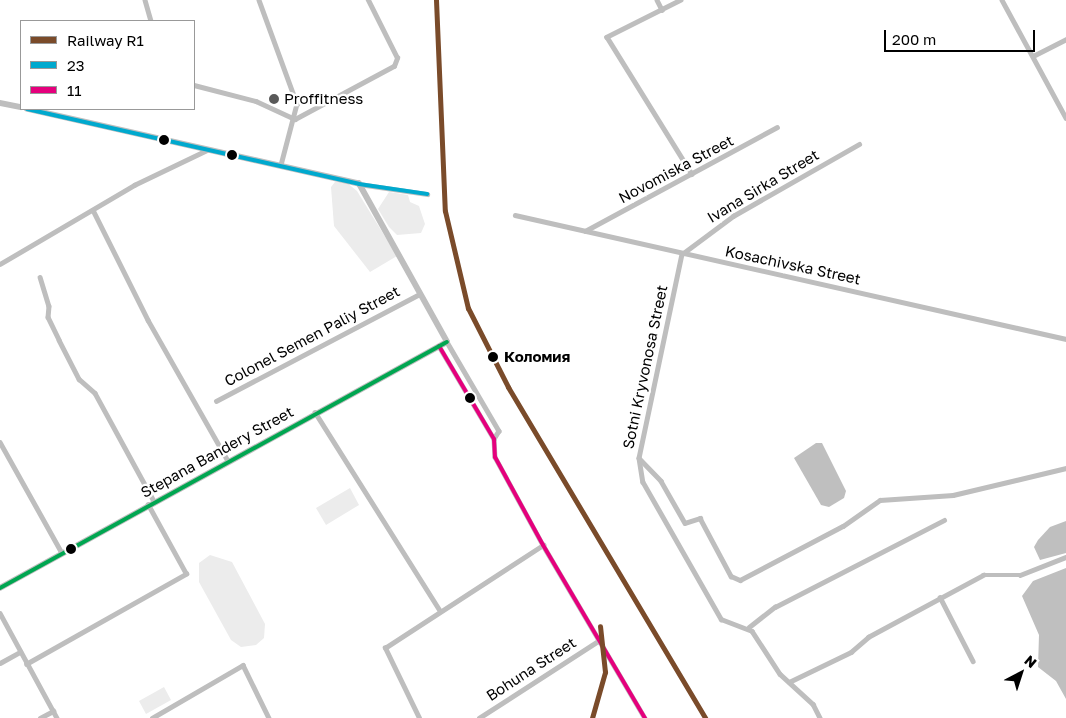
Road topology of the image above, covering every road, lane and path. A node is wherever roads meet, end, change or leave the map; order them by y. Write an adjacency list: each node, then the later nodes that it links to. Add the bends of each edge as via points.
1 (145, 0): 8 (street)
2 (258, 0): 16 (street, via 297,102)
3 (368, 0): 16 (street, via 396,58 394,66)
4 (657, 0): 7 (street)
5 (681, 0): 7 (street)
6 (1002, 0): 10 (street)
7 (662, 10): 23 (street, via 607,37)
8 (152, 20)
9 (1066, 39): 10 (street)
10 (1033, 56): 15 (street)
11 (195, 85): 16 (street, via 256,101)
12 (0, 103): 13 (street)
13 (20, 107)
14 (32, 110): 18 (street)
15 (1066, 118)
16 (295, 119): 22 (street)
17 (777, 127): 23 (street, Novomiska Street)
18 (186, 144): 20 (street); 21 (street, via 191,152)
19 (859, 144): 29 (street, Ivana Sirka Street, via 733,216)
20 (208, 150): 21 (street); 22 (street)
21 (188, 159): 26 (street)
22 (281, 165): 24 (street)
23 (692, 174): 28 (street, Novomiska Street)
24 (359, 184): 25 (street); 32 (street)
25 (427, 194)
26 (93, 210): 30 (street); 41 (street, via 143,312)
27 (515, 215): 28 (street, Kosachivska Street)
28 (585, 231): 29 (street, Kosachivska Street)
29 (682, 254): 33 (street, Kosachivska Street); 40 (street, Sotni Kryvonosa Street)
30 (0, 264)
31 (40, 277): 43 (street, via 49,306 48,317 59,340 79,379 94,390)
32 (420, 294): 34 (street); 36 (street, Colonel Semen Paliy Street)
33 (1066, 339)
34 (448, 342): 35 (street, Stepana Bandery Street); 38 (street, via 499,432)
35 (439, 346): 37 (street, Stepana Bandery Street); 38 (street)
36 (216, 401)
37 (315, 412): 41 (street, Stepana Bandery Street); 51 (street)
38 (494, 439): 46 (street, via 495,457)
39 (0, 442): 47 (street)
40 (639, 458): 42 (street, via 661,481 685,523 700,518 731,576 740,580 843,526 880,500 957,494); 53 (street, Sotni Kryvonosa Street, via 644,485 719,615 730,624)
41 (228, 459): 43 (street, Stepana Bandery Street)
42 (1066, 468)
43 (154, 501): 44 (street, Stepana Bandery Street)
44 (148, 504): 47 (street, Stepana Bandery Street); 58 (street, via 186,574)
45 (944, 520): 53 (street, via 775,608)
46 (543, 545): 51 (street); 54 (street)
47 (62, 553): 49 (street, Stepana Bandery Street)
48 (1066, 558): 50 (street, via 1020,575 983,575)
49 (0, 588)
50 (940, 597): 56 (street); 59 (street, via 868,637 851,652)
51 (440, 609): 65 (street, via 385,648)
52 (0, 613): 55 (street)
53 (749, 628): 59 (street)
54 (598, 640): 66 (street, Bohuna Street); 67 (street)
55 (20, 652): 57 (street); 58 (street)
56 (973, 662)
57 (0, 663)
58 (26, 664): 60 (street)
59 (789, 682): 68 (street, via 813,704)
60 (53, 711): 61 (street); 62 (street)
61 (40, 718)
62 (57, 718)
63 (152, 718): 64 (street, via 243,665)
64 (269, 718)
65 (419, 718)
66 (479, 718)
67 (645, 718)
68 (820, 718)

